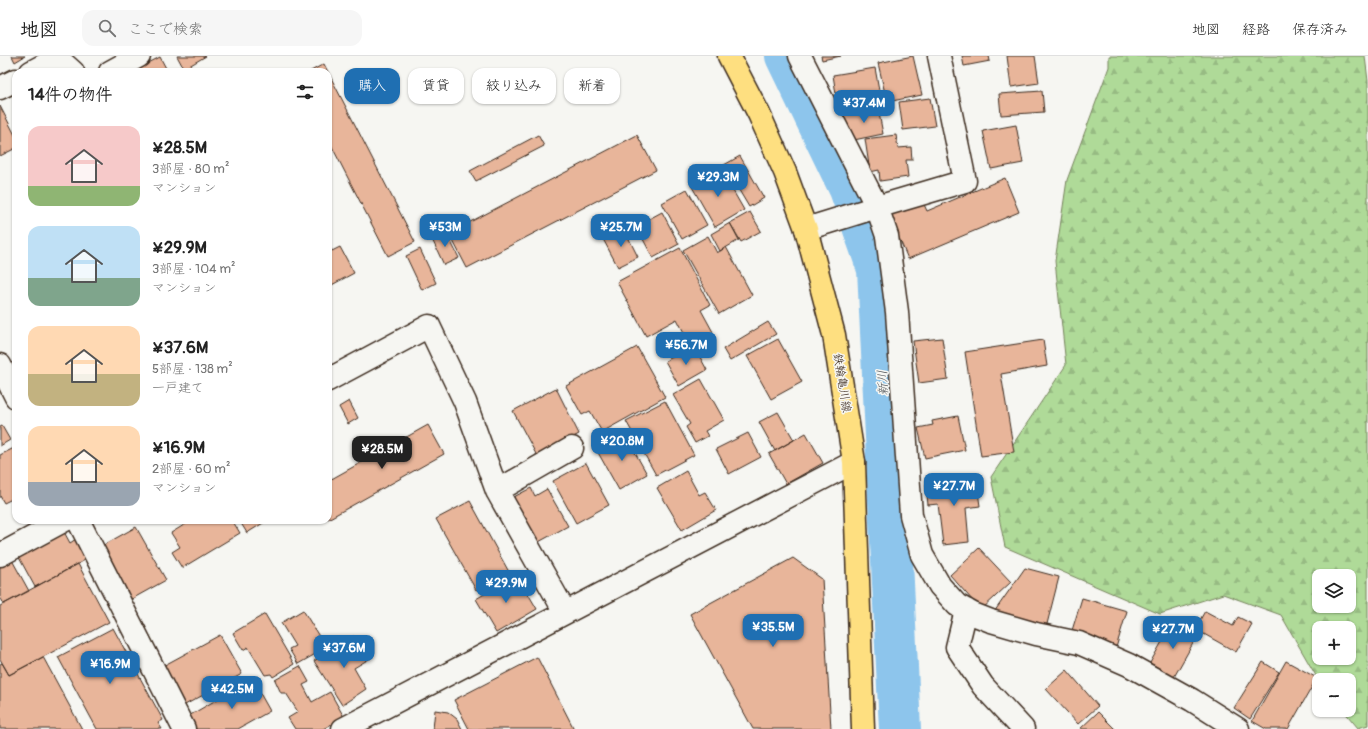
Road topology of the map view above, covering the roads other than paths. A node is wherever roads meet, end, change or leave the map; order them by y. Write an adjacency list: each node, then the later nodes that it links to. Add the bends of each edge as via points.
1 (139, 56): 7 (street)
2 (729, 56): 11 (main road, 鉄輪亀川線, via 785,172)
3 (800, 56): 10 (street)
4 (939, 56): 10 (street, via 965,181)
5 (38, 68): 6 (street, via 46,64 63,63)
6 (69, 68)
7 (117, 68)
8 (12, 82): 9 (street)
9 (0, 88)
10 (877, 207): 11 (street); 21 (street, via 887,236 897,312 911,516 922,555 940,586 957,605)
11 (806, 229): 16 (main road, 鉄輪亀川線, via 834,335)
12 (0, 365): 14 (street)
13 (332, 378): 17 (street, via 429,326 465,402)
14 (12, 389)
15 (572, 448): 17 (street)
16 (854, 462): 22 (street); 25 (main road, 鉄輪亀川線)
17 (497, 491): 22 (street)
18 (58, 524): 20 (street)
19 (80, 524): 23 (street)
20 (0, 555)
21 (966, 610): 26 (street, via 957,647 983,686); 27 (street, via 1006,626 1079,642 1173,689)
22 (565, 612): 24 (street)
23 (184, 729)
24 (343, 729)
25 (863, 729)
26 (1023, 729)
27 (1238, 729)

